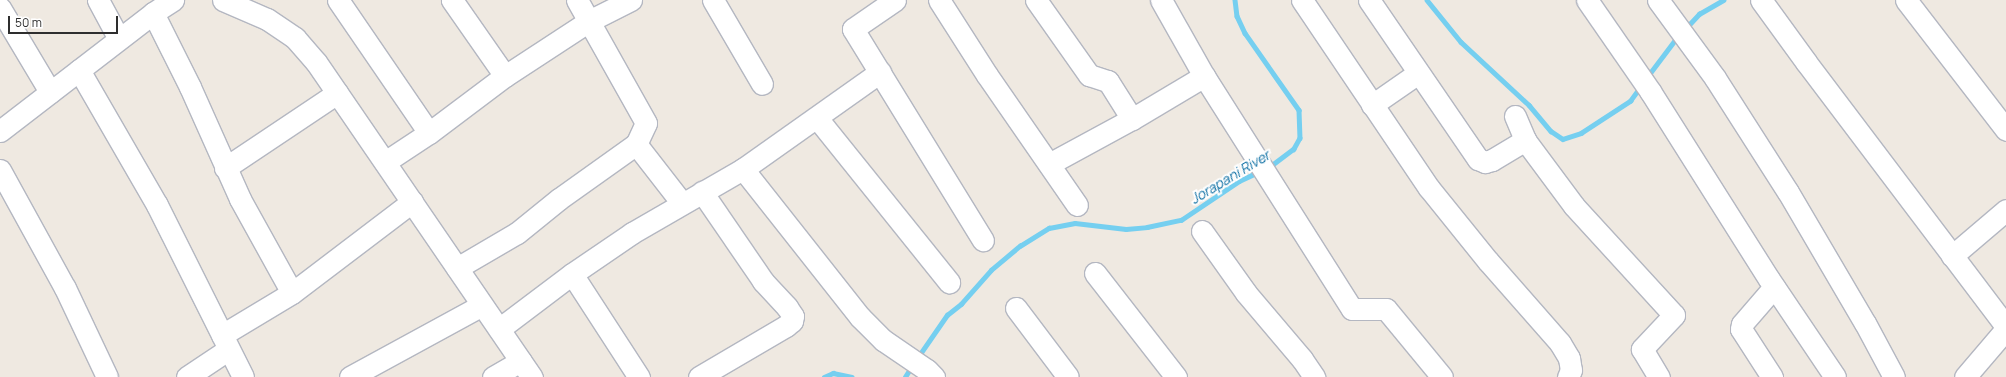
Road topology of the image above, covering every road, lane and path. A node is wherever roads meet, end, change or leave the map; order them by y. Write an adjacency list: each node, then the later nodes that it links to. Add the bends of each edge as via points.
1 (98, 0): 22 (street)
2 (173, 0): 20 (street)
3 (223, 0): 30 (street, via 267,20 295,38 316,62)
4 (338, 0): 37 (street)
5 (452, 0): 26 (street)
6 (577, 0): 21 (street)
7 (631, 0): 21 (street)
8 (713, 0): 28 (street)
9 (939, 0): 41 (street)
10 (1036, 0): 34 (street, via 1089,75 1108,81)
11 (1161, 0): 27 (street)
12 (1302, 0): 31 (street)
13 (1369, 0): 25 (street)
14 (1587, 0): 57 (street, via 1650,91)
15 (1658, 0): 81 (street, via 1702,59 1788,192)
16 (1761, 0): 52 (street)
17 (1906, 0): 35 (street)
18 (883, 3): 24 (street, via 853,28)
19 (0, 8): 29 (street)
20 (153, 13): 22 (street); 42 (street, via 190,87)
21 (590, 21): 26 (street); 39 (street, via 646,123)
22 (119, 39): 23 (street)
23 (78, 70): 29 (street); 63 (street, via 157,205)
24 (880, 72): 33 (street); 51 (street)
25 (1418, 73): 31 (street); 38 (street, via 1478,159 1485,162 1492,160)
26 (505, 76): 37 (street)
27 (1204, 76): 34 (street); 76 (street, via 1352,309 1386,309)
28 (762, 84)
29 (50, 92): 36 (street)
30 (337, 93): 40 (street); 42 (street)
31 (1372, 105): 77 (street, via 1429,188 1488,261 1560,343 1569,358)
32 (1514, 116): 38 (street)
33 (817, 118): 43 (street); 56 (street)
34 (1132, 119): 41 (street)
35 (2006, 130)
36 (0, 131)
37 (429, 133): 40 (street)
38 (1525, 140): 78 (street, via 1574,206 1674,315 1642,349)
39 (636, 144): 47 (street); 53 (street, via 559,199 517,233)
40 (385, 162): 46 (street)
41 (1049, 164): 48 (street)
42 (225, 168): 58 (street)
43 (744, 168): 45 (street); 65 (street, via 860,317 883,340)
44 (0, 170): 66 (street, via 65,288)
45 (702, 192): 47 (street); 72 (street, via 763,281 793,316 792,321 786,326)
46 (412, 202): 53 (street); 58 (street)
47 (682, 203): 55 (street)
48 (1077, 205)
49 (2006, 210): 52 (street)
50 (1202, 231): 75 (street, via 1246,293)
51 (984, 240)
52 (1952, 256): 62 (street)
53 (457, 268): 59 (street)
54 (1095, 273): 74 (street)
55 (572, 274): 61 (street); 71 (street)
56 (949, 282)
57 (1774, 287): 79 (street, via 1742,324 1741,329); 80 (street)
58 (292, 293): 63 (street)
59 (482, 304): 61 (street); 69 (street)
60 (1016, 308): 73 (street)
61 (499, 329): 64 (street)
62 (2003, 338): 82 (street)
63 (226, 342): 67 (street); 68 (street)
64 (526, 369): 70 (street)
65 (931, 374)
66 (107, 377)
67 (187, 377)
68 (243, 377)
69 (350, 377)
70 (493, 377)
71 (639, 377)
72 (699, 377)
73 (1068, 377)
74 (1176, 377)
75 (1314, 377)
76 (1442, 377)
77 (1568, 377)
78 (1659, 377)
79 (1772, 377)
80 (1835, 377)
81 (1894, 377)
82 (1965, 377)

